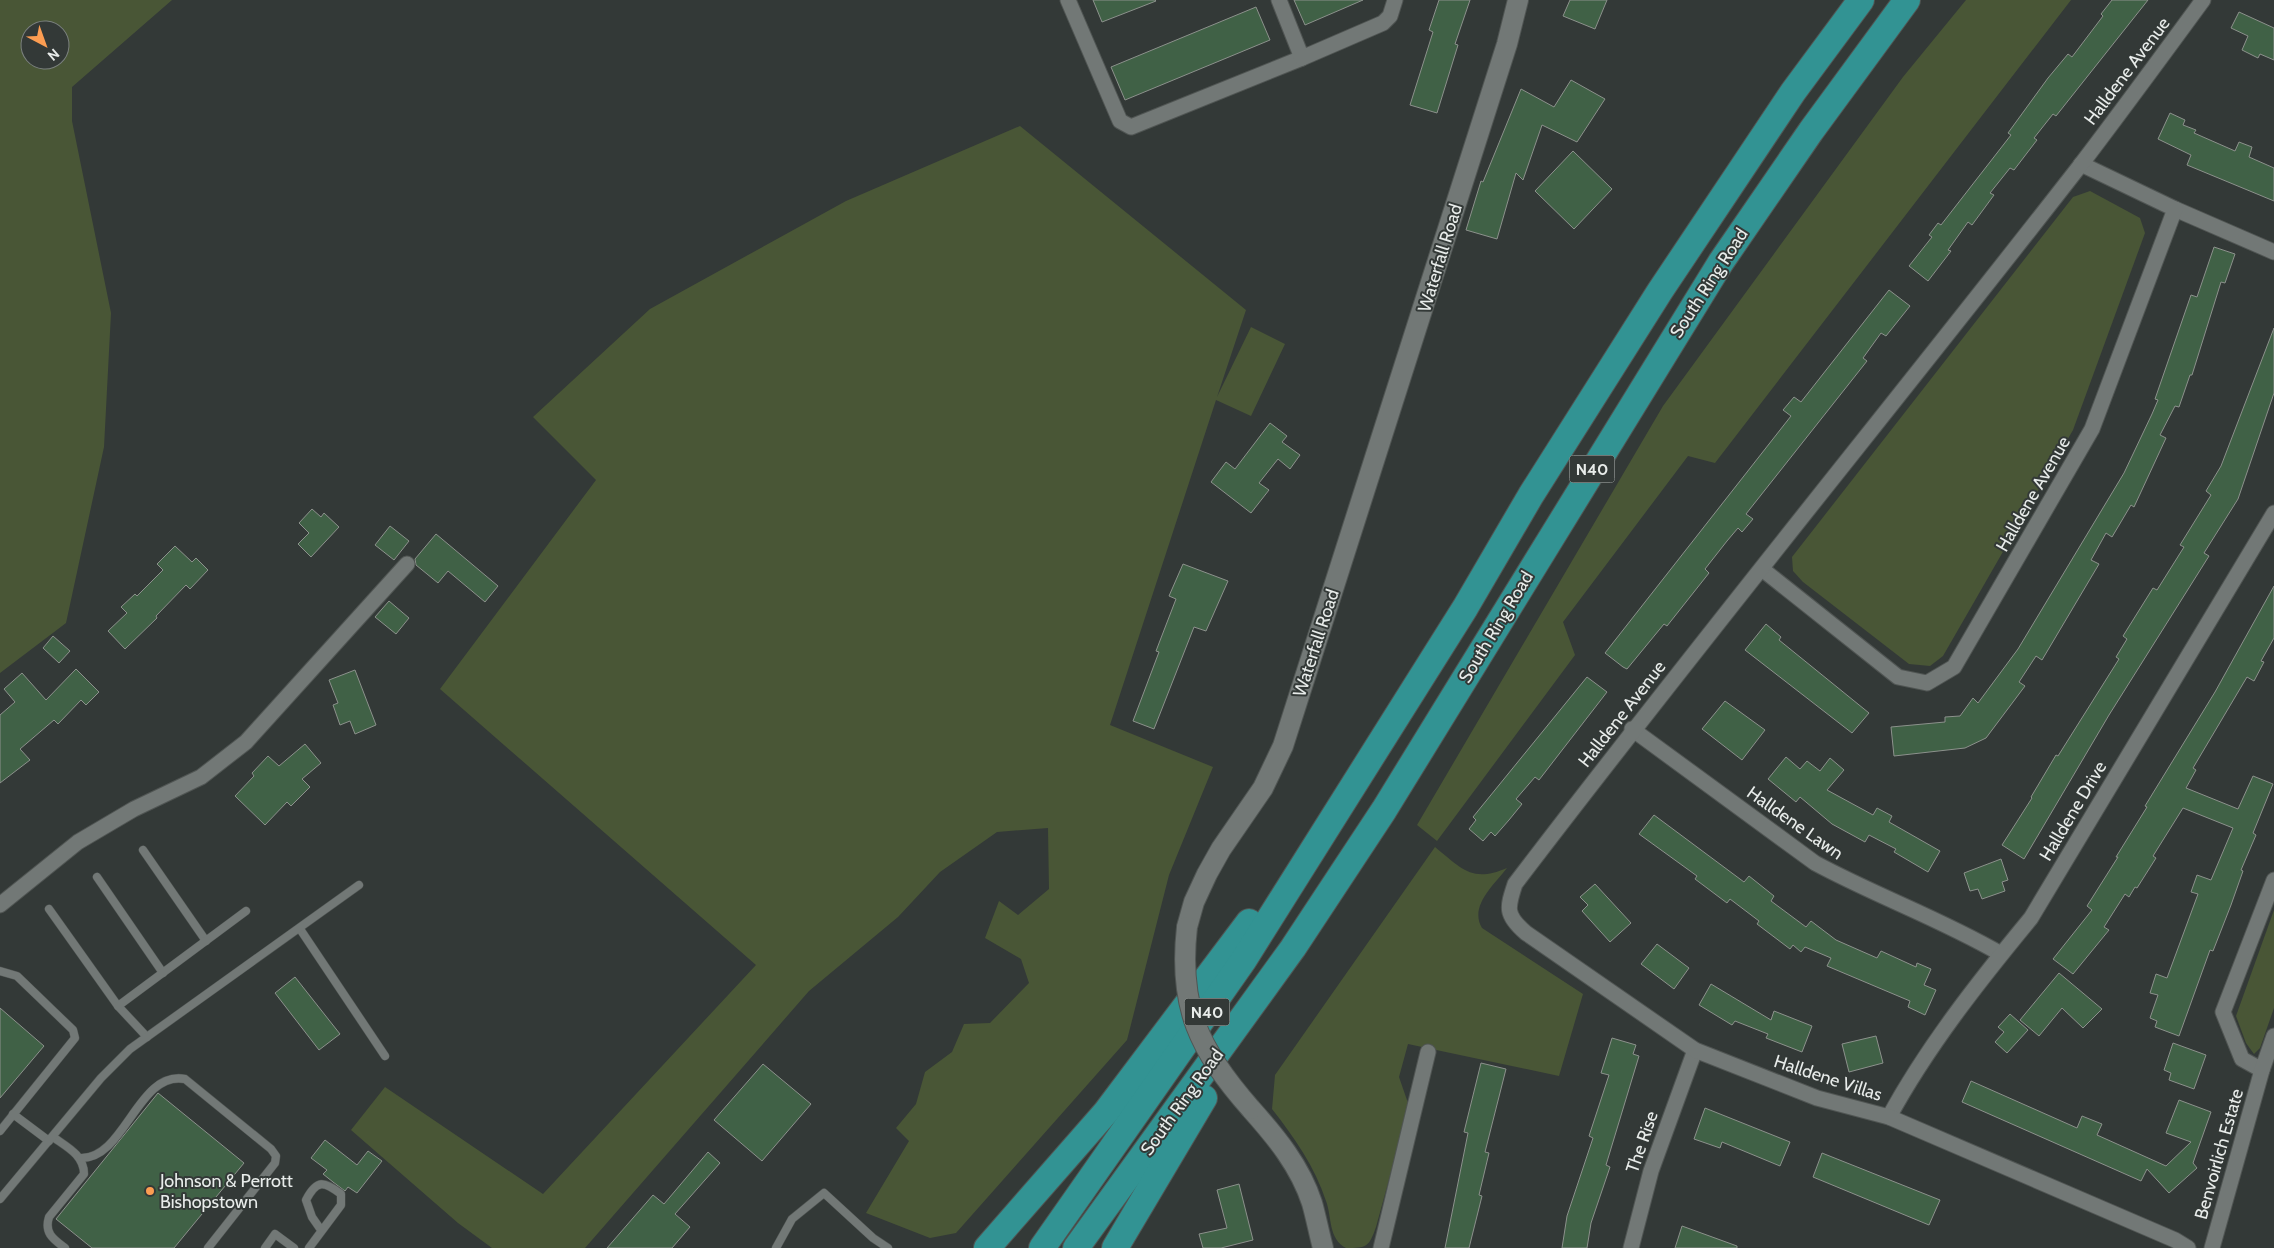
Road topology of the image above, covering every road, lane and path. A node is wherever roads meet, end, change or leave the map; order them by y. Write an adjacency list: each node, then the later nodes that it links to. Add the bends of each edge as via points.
1 (1068, 0): 8 (street, via 1125,126 1131,127)
2 (1278, 0): 8 (street)
3 (1395, 0): 8 (street, via 1390,16 1383,23)
4 (1518, 0): 58 (street, Waterfall Road, bridge, via 1424,310 1283,746 1263,788 1207,874 1186,927 1184,974 1192,1016 1217,1067 1292,1160 1312,1203)
5 (1861, 0): 16 (highway, South Ring Road / N40, via 1793,92 1660,292)
6 (1907, 0): 27 (highway, South Ring Road / N40, via 1721,262 1384,810)
7 (2203, 0): 9 (street, Halldene Avenue)
8 (1302, 58)
9 (2081, 164): 10 (street); 14 (street, Halldene Avenue)
10 (2175, 209): 11 (street); 14 (street, Halldene Avenue, via 2092,430 1954,667 1927,683 1898,677)
11 (2274, 252)
12 (2274, 513): 28 (street, Halldene Drive, via 2030,918)
13 (407, 564): 22 (street, via 246,742 201,777 78,842)
14 (1762, 569): 15 (street, Halldene Avenue)
15 (1632, 729): 20 (street, Halldene Avenue); 28 (street, Halldene Lawn, via 1815,863 1961,931)
16 (1362, 768): 54 (highway, via 1106,1112); 55 (highway, South Ring Road / N40, via 1242,961)
17 (143, 850): 26 (lane)
18 (96, 877): 30 (lane)
19 (2274, 880): 37 (street, via 2223,1012 2242,1059)
20 (1515, 884): 34 (street, Halldene Villas, via 1508,906 1514,922)
21 (359, 885): 25 (lane)
22 (0, 905)
23 (49, 909): 31 (lane)
24 (246, 911): 26 (lane)
25 (300, 929): 33 (lane); 36 (lane)
26 (206, 941): 30 (lane)
27 (1293, 948): 56 (highway, South Ring Road / N40); 57 (highway)
28 (2001, 954): 39 (street, Halldene Drive, via 1908,1081)
29 (0, 971): 38 (lane, via 17,976 73,1030 75,1038)
30 (163, 973): 31 (lane)
31 (118, 1006): 33 (lane)
32 (2274, 1036): 37 (street, Benvoirlich Estate)
33 (147, 1037): 41 (lane, via 101,1078)
34 (1695, 1050): 39 (street, Halldene Villas, via 1817,1098); 60 (street, The Rise, via 1651,1171)
35 (1428, 1052): 59 (street)
36 (385, 1056)
37 (2262, 1070): 62 (street, Benvoirlich Estate)
38 (13, 1114): 40 (lane); 41 (lane)
39 (1889, 1117): 61 (street, Halldene Villas)
40 (0, 1131)
41 (51, 1139): 42 (lane); 43 (lane)
42 (80, 1158): 46 (lane, via 84,1174 49,1217 46,1226 50,1236); 47 (lane, via 89,1158 104,1150 155,1087 178,1078 185,1079 276,1156 275,1163)
43 (0, 1199)
44 (321, 1230): 44 (lane, via 306,1200 312,1189 319,1184 328,1184 342,1194 341,1205); 50 (lane)
45 (873, 1238): 51 (lane, via 824,1193 792,1219); 52 (lane); 53 (lane)
46 (64, 1248)
47 (208, 1248)
48 (265, 1248): 49 (lane, via 275,1234)
49 (294, 1248)
50 (309, 1248)
51 (776, 1248)
52 (880, 1248)
53 (888, 1248)
54 (986, 1248)
55 (1042, 1248)
56 (1076, 1248)
57 (1115, 1248)
58 (1323, 1248)
59 (1382, 1248)
60 (1631, 1248)
61 (2188, 1248)
62 (2212, 1248)

